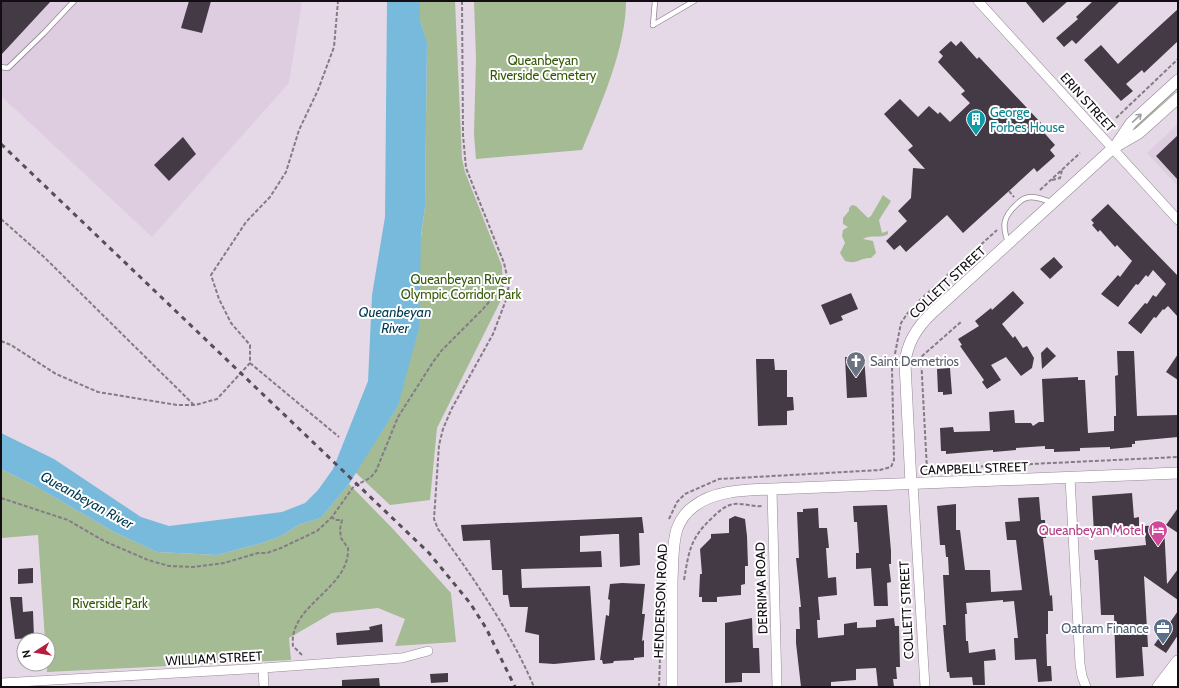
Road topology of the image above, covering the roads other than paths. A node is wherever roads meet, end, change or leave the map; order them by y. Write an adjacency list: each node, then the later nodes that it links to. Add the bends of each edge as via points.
1 (74, 1): 5 (lane, via 8,68)
2 (655, 1): 3 (lane, via 653,25)
3 (694, 1)
4 (978, 1): 8 (street, ERIN STREET)
5 (1, 67)
6 (1178, 80): 8 (street, COLLETT STREET, one-way to 6, via 1131,123)
7 (1178, 98): 8 (street, COLLETT STREET, via 1140,133)
8 (1113, 148): 9 (street, COLLETT STREET); 10 (street, ERIN STREET)
9 (1053, 203): 11 (street, COLLETT STREET); 11 (lane, via 1040,198 1026,198 1014,207 1003,222)
10 (1178, 220)
11 (1008, 244): 14 (street, COLLETT STREET, via 924,320 908,346 905,375)
12 (1178, 473): 13 (street, CAMPBELL STREET)
13 (1070, 478): 14 (street, CAMPBELL STREET); 25 (street, via 1080,664)
14 (912, 484): 15 (street, CAMPBELL STREET); 24 (street, COLLETT STREET)
15 (772, 489): 22 (street, HENDERSON ROAD, via 743,491 703,500 683,517 677,529 673,559); 23 (street, DERRIMA ROAD)
16 (428, 651): 18 (street, WILLIAM STREET, via 402,658)
17 (1178, 662): 26 (main road)
18 (263, 668): 20 (street, WILLIAM STREET); 21 (street)
19 (1178, 679): 27 (main road)
20 (1, 683)
21 (264, 687)
22 (672, 687)
23 (777, 687)
24 (925, 687)
25 (1086, 687)
26 (1159, 687)
27 (1171, 687)

